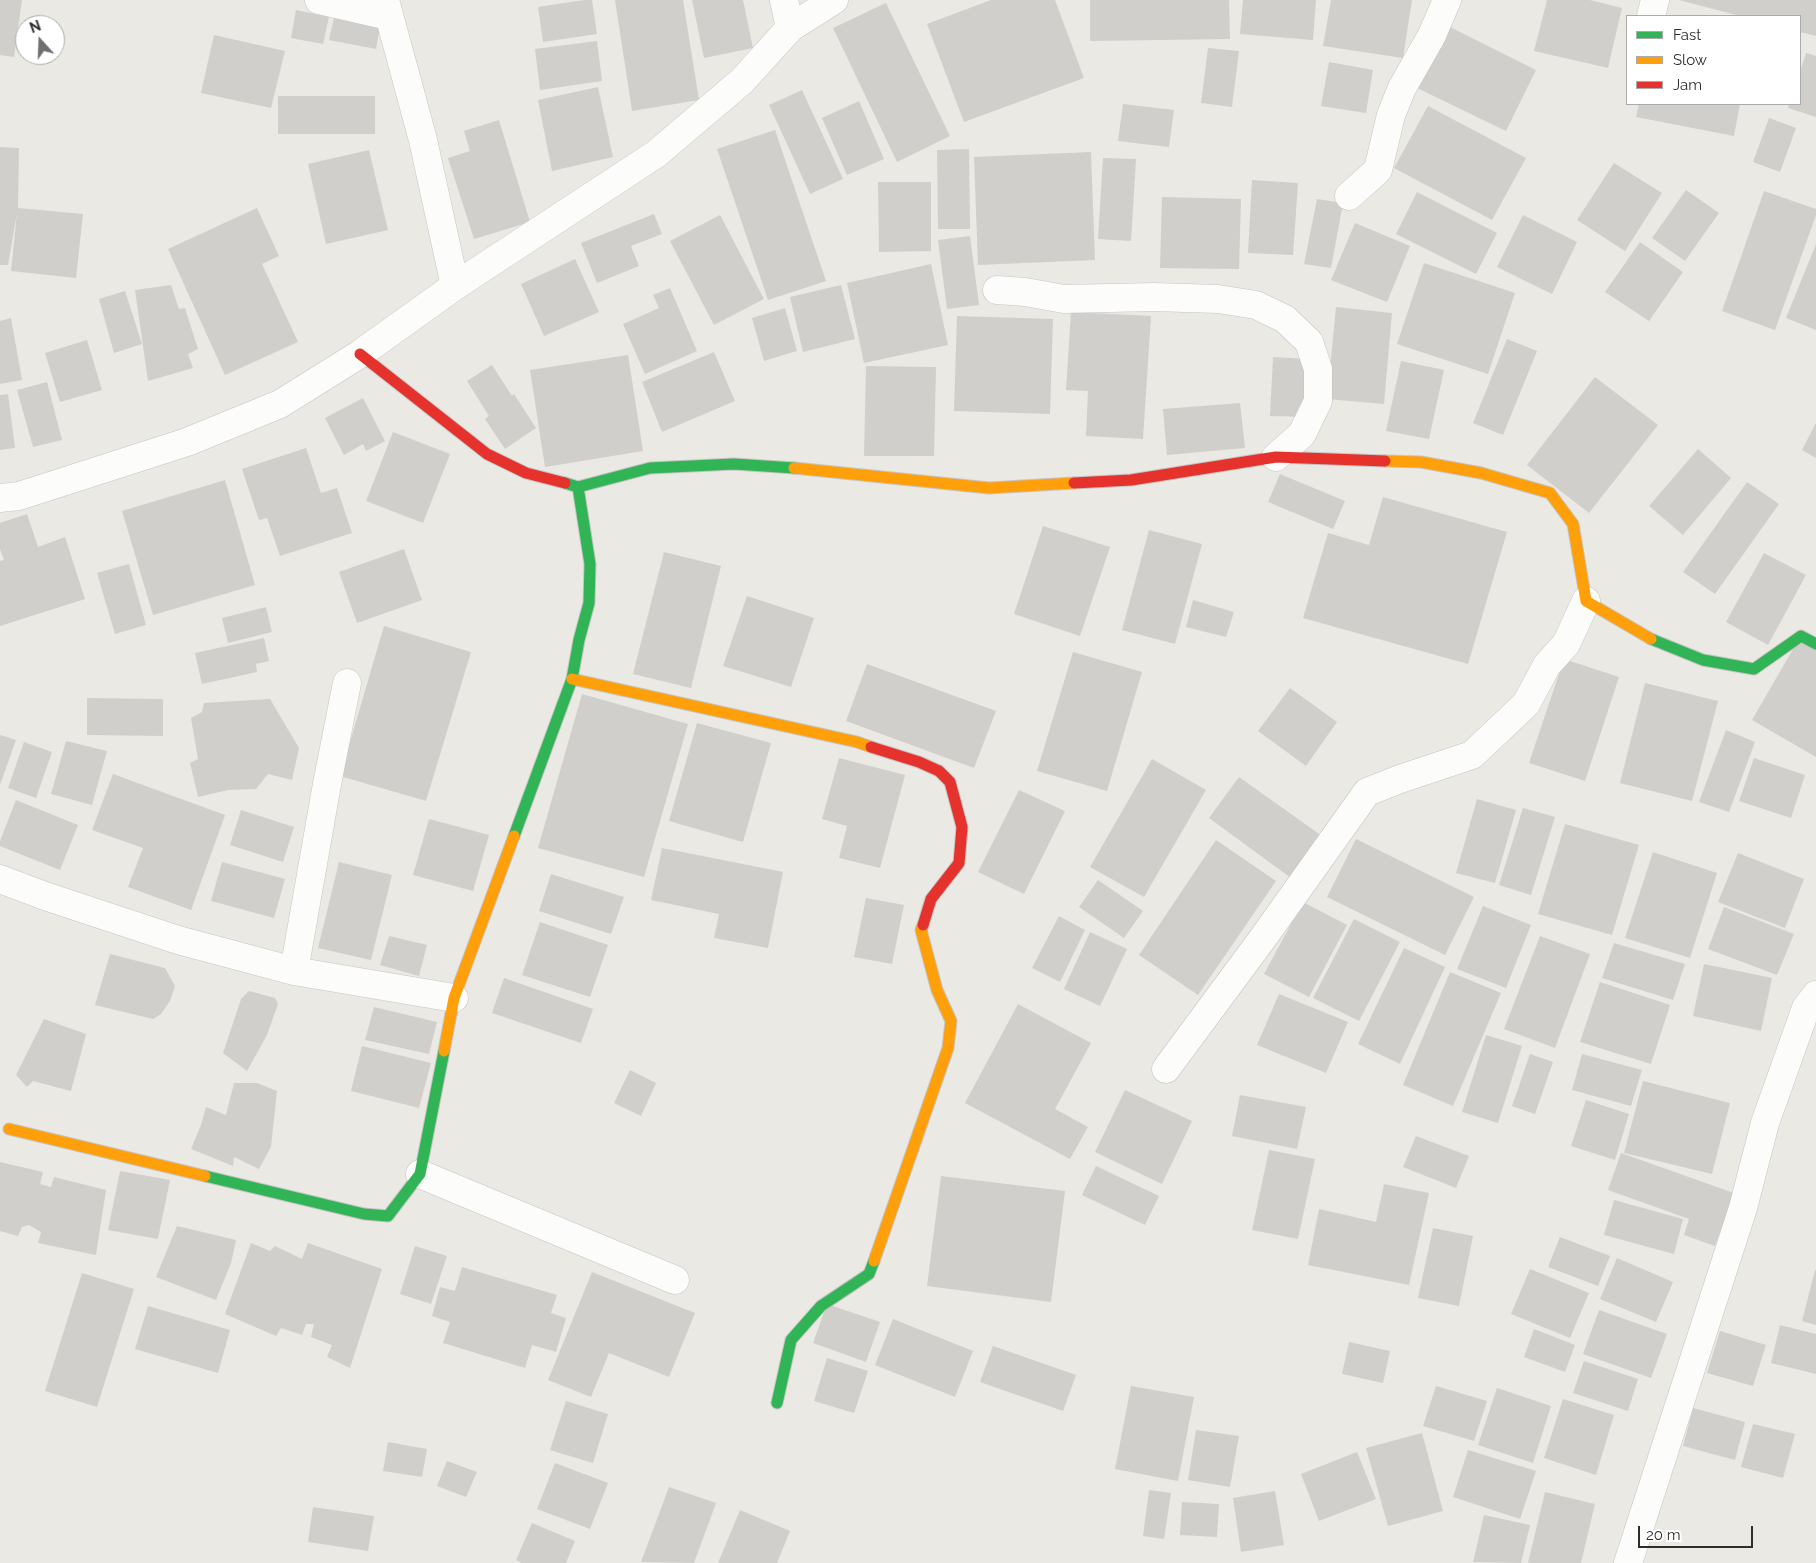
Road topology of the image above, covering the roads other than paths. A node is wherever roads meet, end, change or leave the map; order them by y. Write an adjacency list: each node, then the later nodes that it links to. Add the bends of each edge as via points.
1 (319, 0): 6 (street)
2 (784, 0): 8 (street)
3 (834, 0): 8 (street)
4 (1446, 0): 9 (street, via 1432,35 1391,114 1378,170)
5 (1655, 0): 7 (street)
6 (387, 8): 10 (street, via 424,140)
7 (1651, 15)
8 (790, 28): 10 (street, via 742,82 656,154)
9 (1349, 196)
10 (455, 286): 12 (street)
11 (997, 290): 13 (street, via 1064,299 1218,298 1256,305 1285,319 1309,342 1318,369 1318,401 1302,434)
12 (360, 354): 14 (street, via 487,454 526,473); 15 (street, via 280,404 187,442 19,496)
13 (1276, 457): 14 (street, via 1131,480 989,488 814,469 734,464 650,468); 16 (street, via 1421,462 1482,473 1550,493 1573,524)
14 (578, 487): 18 (street, via 590,564 589,603)
15 (0, 498)
16 (1586, 601): 17 (street, via 1645,636 1703,660 1754,669 1801,636); 24 (street, via 1566,644 1547,666 1526,704 1472,755 1367,792)
17 (1816, 644)
18 (572, 679): 23 (street); 28 (street, via 857,742 926,765 939,771 950,782 962,827 959,863 932,900 921,930 937,990 952,1021 948,1048 869,1274 821,1306 791,1340)
19 (347, 683): 21 (street)
20 (0, 879): 21 (street, via 178,940)
21 (294, 971): 23 (street)
22 (1816, 995): 29 (street, via 1806,1008 1765,1123 1743,1208)
23 (454, 998): 26 (street)
24 (1166, 1069)
25 (9, 1129): 26 (street, via 364,1214 388,1216)
26 (420, 1174): 27 (street)
27 (675, 1280)
28 (778, 1403)
29 (1628, 1563)

